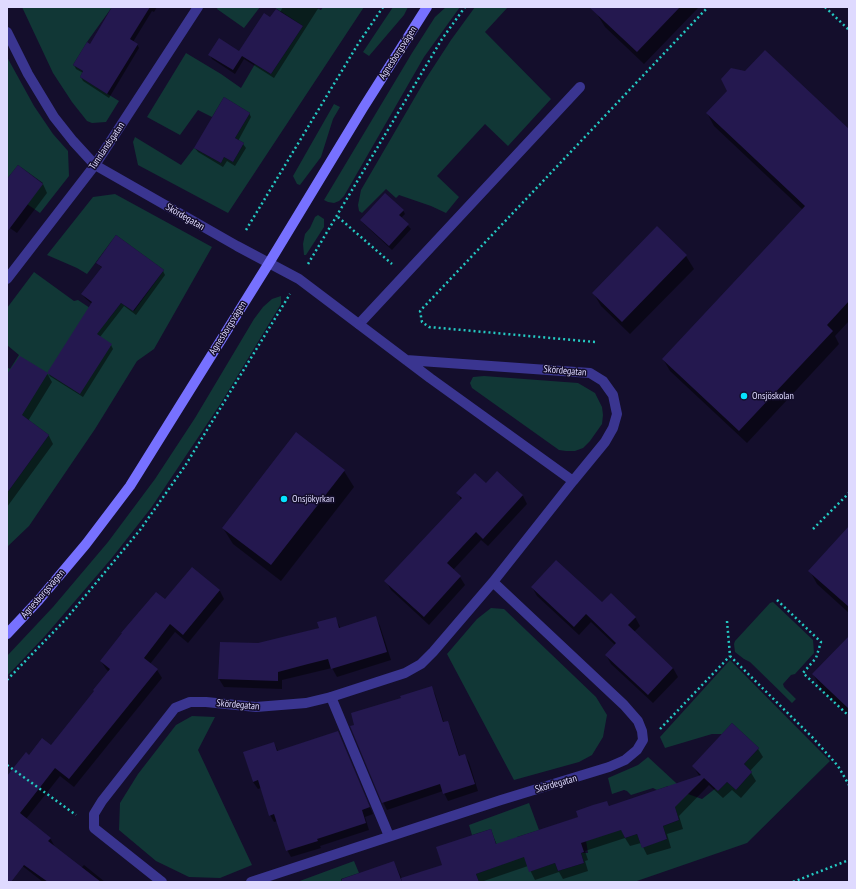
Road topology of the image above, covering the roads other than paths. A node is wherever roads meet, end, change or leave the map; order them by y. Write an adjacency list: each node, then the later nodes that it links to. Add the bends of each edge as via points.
1 (198, 7): 5 (street, Tunnlandsgatan)
2 (427, 7): 6 (street, Agnesborgsvägen)
3 (7, 32): 5 (street, Skördegatan, via 54,117)
4 (580, 86): 8 (street)
5 (95, 165): 6 (street, Skördegatan); 7 (street, Tunnlandsgatan)
6 (269, 263): 8 (street, Skördegatan, via 299,279); 12 (street, Agnesborgsvägen, via 130,486 86,544)
7 (7, 280)
8 (359, 324): 9 (street, Skördegatan)
9 (406, 360): 10 (street, Skördegatan); 10 (street, Skördegatan, via 590,373 603,381 613,395 616,408 613,428)
10 (573, 482): 11 (street, Skördegatan)
11 (493, 582): 13 (street, Skördegatan, via 421,664 405,673); 14 (street, Skördegatan, via 624,705 638,721 643,740 637,750 625,760 609,767)
12 (7, 634)
13 (331, 697): 14 (street); 15 (street, Skördegatan, via 306,704 263,707 190,702 175,708 94,814 94,828)
14 (389, 836): 16 (street, Skördegatan)
15 (162, 882)
16 (250, 882)

